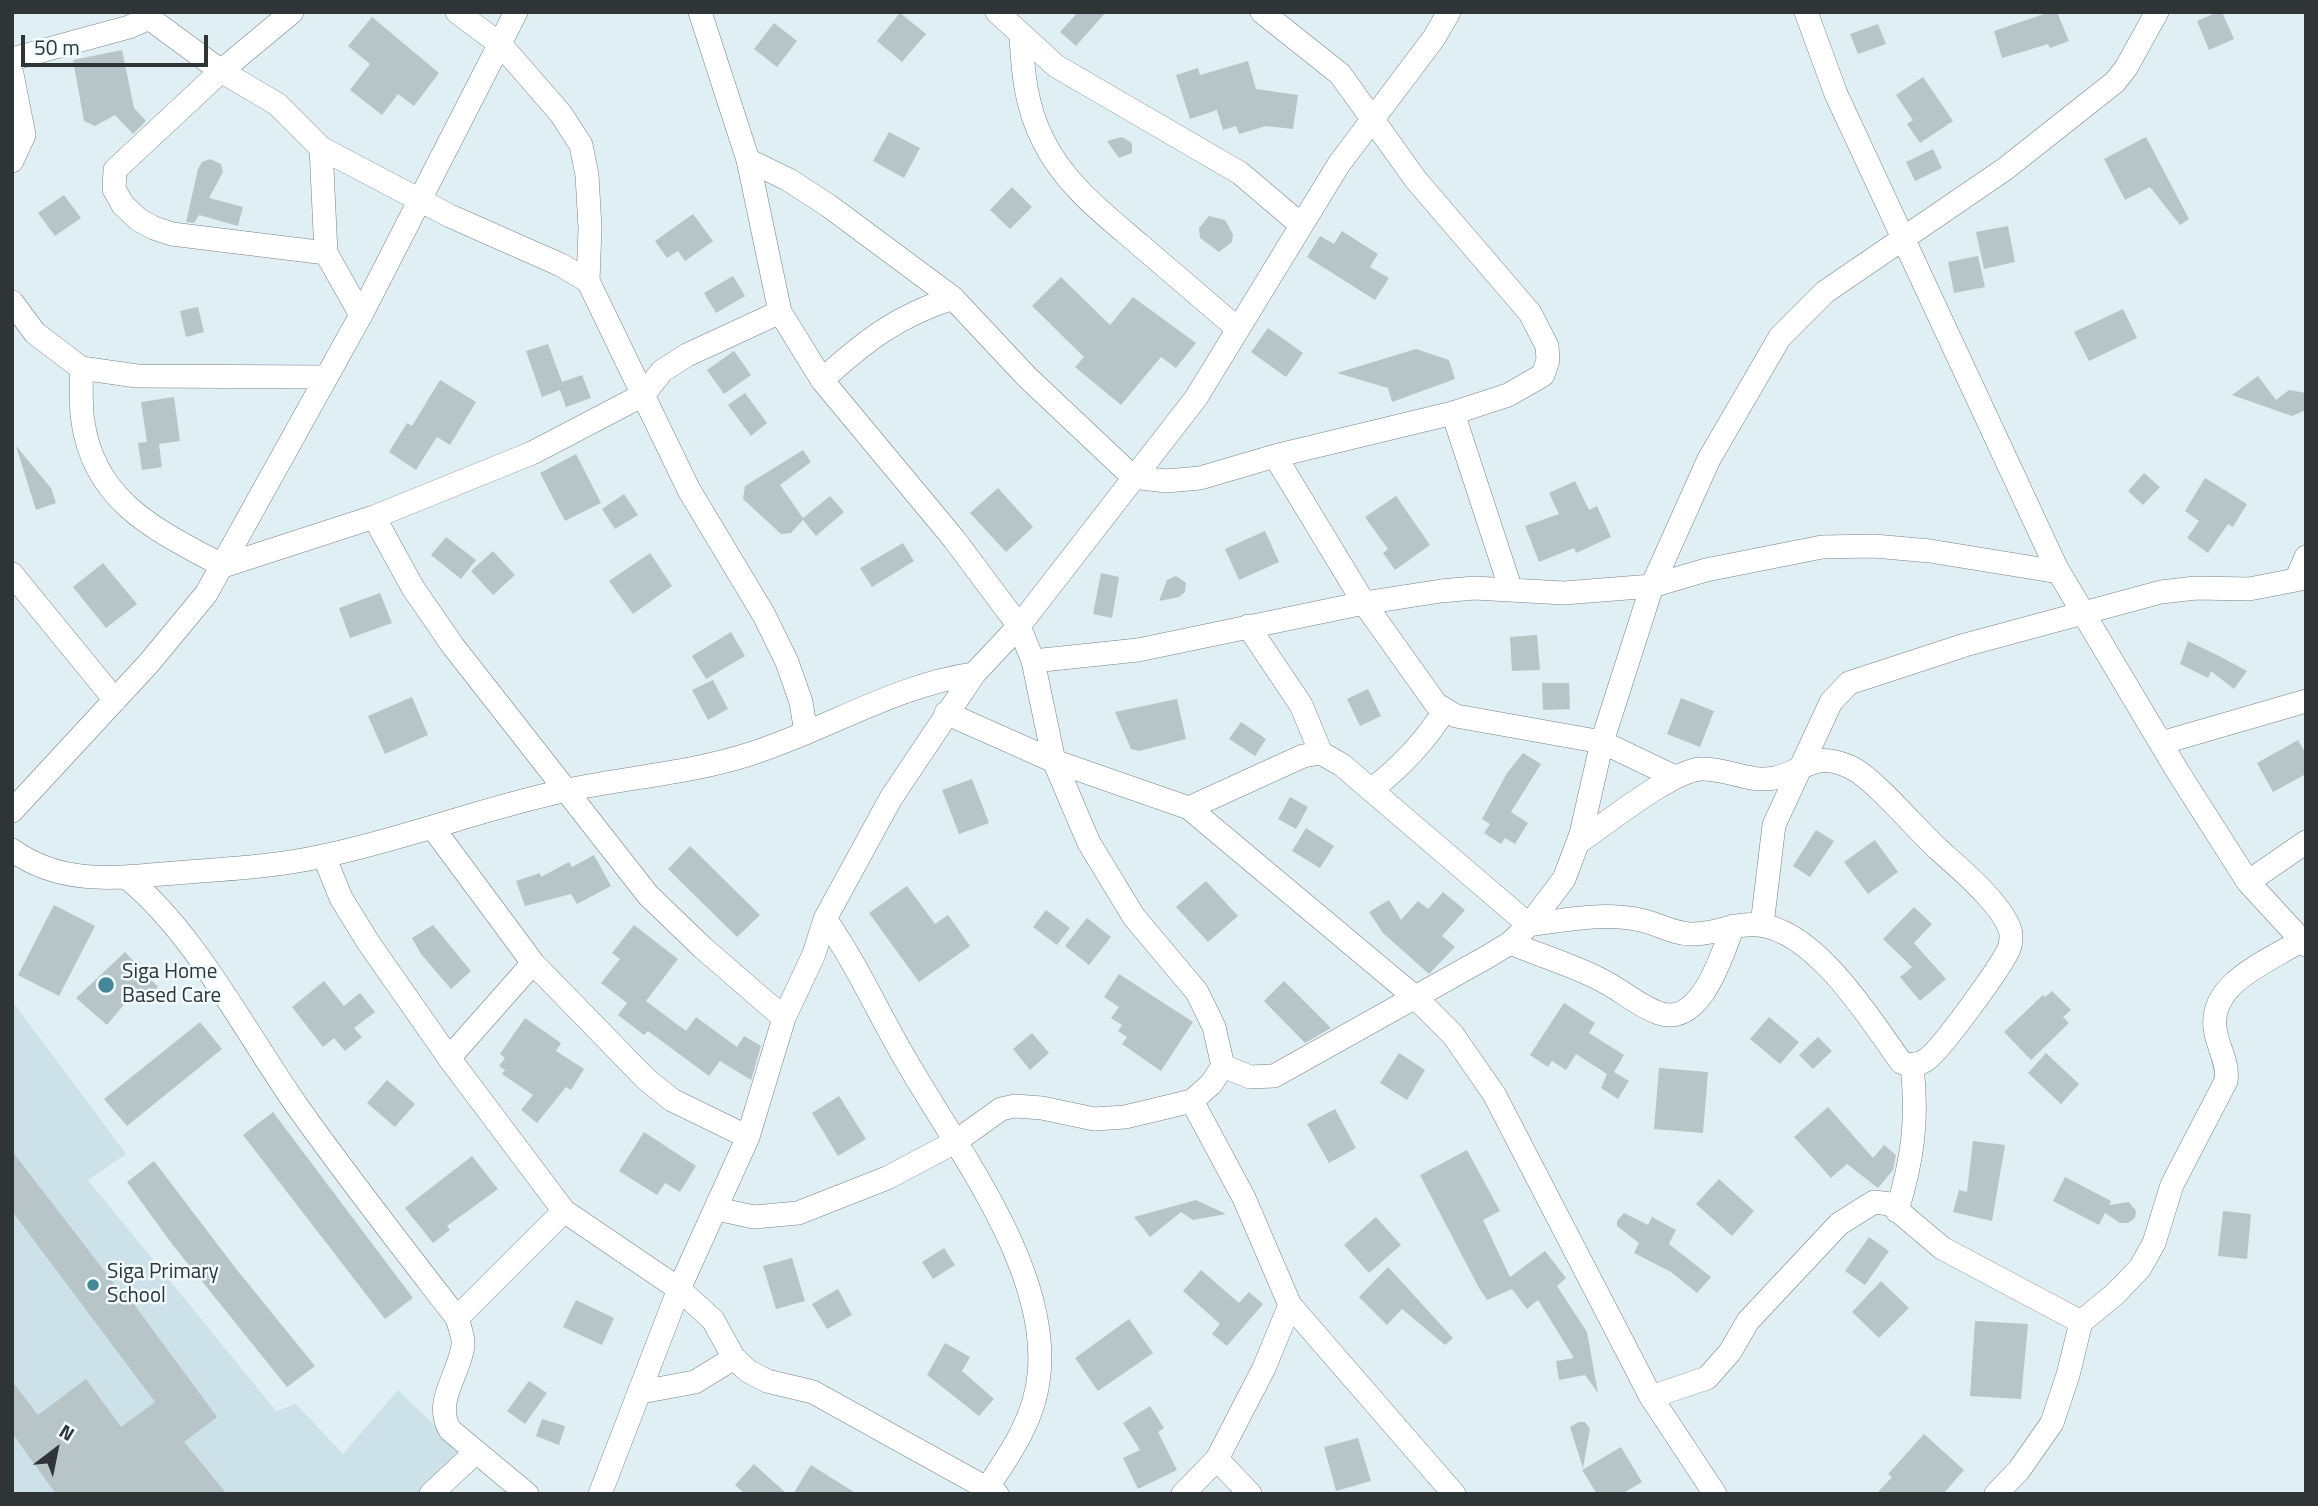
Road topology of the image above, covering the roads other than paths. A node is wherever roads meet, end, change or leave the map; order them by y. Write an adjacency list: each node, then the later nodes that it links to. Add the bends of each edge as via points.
1 (292, 12): 14 (street)
2 (457, 12): 12 (street)
3 (516, 12): 12 (street)
4 (700, 12): 18 (street)
5 (997, 12): 11 (street)
6 (1262, 12): 16 (street, via 1340,74)
7 (1449, 12): 16 (street)
8 (1806, 12): 22 (street, via 1836,94)
9 (2157, 12): 22 (street, via 2115,82 2005,169)
10 (149, 15): 13 (street, via 129,27); 14 (street)
11 (1021, 37): 21 (street, via 1056,66 1240,173); 29 (street, via 1024,84 1032,114 1043,142 1061,168 1087,200)
12 (501, 45): 20 (street); 24 (street, via 561,114 581,145 590,228)
13 (12, 59)
14 (221, 71): 17 (street, via 276,104); 23 (street, via 115,170 118,197 139,220 172,234)
15 (12, 74): 19 (street, via 23,135)
16 (1374, 120): 21 (street); 34 (street, via 1424,189 1530,313 1547,346 1543,374 1530,384)
17 (321, 148): 20 (street); 23 (street)
18 (748, 160): 25 (street, via 829,206); 27 (street)
19 (12, 161)
20 (419, 200): 24 (street); 28 (street)
21 (1300, 224): 29 (street)
22 (1901, 237): 40 (street); 43 (street, via 1825,292 1780,337 1709,459)
23 (326, 253): 28 (street)
24 (588, 281): 33 (street)
25 (953, 298): 32 (street, via 896,321 864,341); 36 (street, via 1027,377)
26 (12, 302): 30 (street, via 35,333)
27 (780, 312): 32 (street); 33 (street, via 675,362)
28 (361, 315): 31 (street)
29 (1238, 329): 36 (street, via 1196,398)
30 (81, 368): 31 (street, via 138,376); 39 (street, via 86,442 115,494 140,520)
31 (325, 377): 39 (street)
32 (822, 380): 47 (street, via 954,539)
33 (643, 395): 37 (street, via 532,453); 55 (street, via 689,489 788,662)
34 (1453, 413): 35 (street); 44 (street)
35 (1275, 456): 36 (street, via 1200,478 1166,481); 45 (street)
36 (1133, 477): 47 (street)
37 (374, 517): 39 (street); 62 (street, via 453,646)
38 (2306, 557): 42 (street)
39 (223, 566): 51 (street, via 206,594)
40 (2059, 572): 43 (street, via 1930,551 1822,547 1706,570); 46 (street)
41 (12, 574): 51 (street)
42 (2301, 579): 46 (street, via 2249,589 2161,593)
43 (1652, 586): 44 (street, via 1564,593); 56 (street)
44 (1511, 590): 45 (street, via 1441,591)
45 (1364, 603): 48 (street); 53 (street)
46 (2084, 614): 57 (street); 60 (street, via 1965,645 1849,683 1831,702)
47 (1019, 626): 49 (street); 50 (street)
48 (1248, 626): 49 (street, via 1138,650); 58 (street, via 1301,705)
49 (1033, 661): 59 (street)
50 (974, 674): 54 (street); 55 (street, via 940,679)
51 (116, 699): 65 (street)
52 (2306, 701): 57 (street)
53 (1444, 711): 56 (street); 63 (street, via 1404,765)
54 (946, 713): 59 (street); 73 (street, via 891,798)
55 (806, 733): 62 (street, via 685,771)
56 (1602, 742): 61 (street); 67 (street)
57 (2161, 743): 72 (street)
58 (1321, 753): 63 (street); 64 (street, via 1303,756)
59 (1054, 761): 64 (street); 84 (street, via 1109,878 1207,1009)
60 (1802, 764): 61 (street, via 1766,779 1706,769); 75 (street, via 1774,825); 83 (street, via 1832,761 1863,774 1977,886 2008,923 2011,939 2002,959 1928,1058)
61 (1675, 777): 67 (street)
62 (568, 790): 66 (street); 81 (street, via 648,895)
63 (1371, 790): 74 (street)
64 (1189, 808): 80 (street)
65 (12, 811)
66 (433, 828): 70 (street); 79 (street)
67 (1579, 842): 74 (street, via 1557,891)
68 (2306, 842): 72 (street)
69 (12, 850): 71 (street, via 54,873)
70 (324, 856): 71 (street); 82 (street, via 341,898 368,942)
71 (127, 878): 93 (street, via 158,905 191,948 297,1106)
72 (2248, 882): 78 (street)
73 (825, 919): 81 (street); 87 (street)
74 (1529, 925): 76 (street, via 1594,917 1637,919 1691,934); 77 (street)
75 (1762, 925): 76 (street); 83 (street, via 1796,941 1845,984 1901,1062)
76 (1733, 926): 77 (street, via 1697,1002 1668,1015 1604,981)
77 (1510, 943): 80 (street)
78 (2303, 943): 94 (street, via 2228,987 2215,1028 2227,1072 2220,1096 2186,1154 2154,1243 2140,1268)
79 (533, 963): 82 (street); 86 (street, via 646,1079 672,1100)
80 (1416, 998): 84 (street, via 1275,1076 1250,1077); 97 (street, via 1453,1035 1494,1094)
81 (784, 1018): 86 (street)
82 (449, 1058): 89 (street)
83 (1912, 1065): 90 (street, via 1915,1137)
84 (1223, 1066): 85 (street)
85 (1192, 1101): 87 (street, via 1112,1119 1015,1106 1001,1109); 92 (street, via 1244,1198)
86 (748, 1137): 88 (street)
87 (955, 1142): 88 (street, via 887,1178 798,1213 768,1217); 100 (street, via 1021,1263 1033,1297 1039,1336 1033,1407)
88 (717, 1209): 91 (street)
89 (564, 1211): 91 (street); 93 (street)
90 (1897, 1211): 94 (street, via 1941,1248); 97 (street, via 1882,1202 1863,1206 1839,1224 1748,1321 1707,1378)
91 (678, 1289): 95 (street, via 713,1320); 96 (street)
92 (1290, 1305): 99 (street); 106 (street)
93 (457, 1318): 98 (street, via 464,1343 444,1401 443,1419)
94 (2081, 1322): 108 (street, via 2052,1423)
95 (734, 1358): 96 (street, via 695,1382); 100 (street, via 757,1376 813,1392)
96 (641, 1392): 103 (street)
97 (1651, 1397): 107 (street)
98 (476, 1452): 101 (street); 102 (street)
99 (1217, 1459): 104 (street); 105 (street)
100 (990, 1491)
101 (432, 1494)
102 (527, 1494)
103 (600, 1494)
104 (1183, 1494)
105 (1250, 1494)
106 (1454, 1494)
107 (1715, 1494)
108 (1996, 1494)

